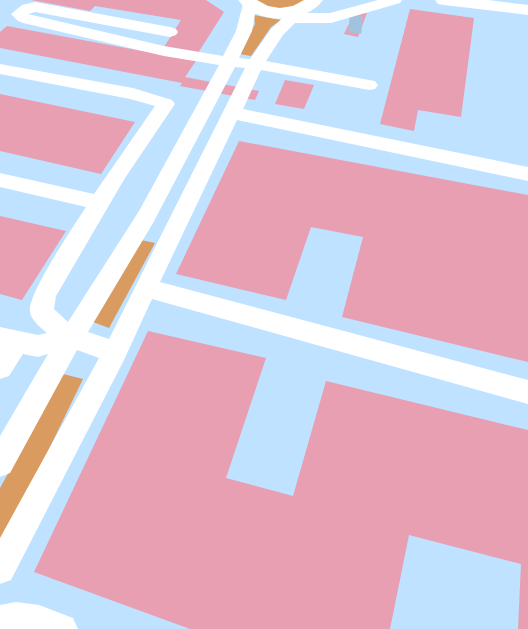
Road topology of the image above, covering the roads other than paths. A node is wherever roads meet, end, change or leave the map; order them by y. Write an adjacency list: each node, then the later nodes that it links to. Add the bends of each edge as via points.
1 (444, 0): 8 (main road)
2 (473, 0): 5 (main road)
3 (248, 1): 6 (main road, via 259,9 274,13); 14 (lane, via 244,31)
4 (389, 2): 9 (lane); 10 (lane)
5 (528, 5)
6 (308, 7): 9 (lane); 15 (lane, via 277,32)
7 (108, 9): 12 (lane, via 170,19 175,23)
8 (528, 10)
9 (331, 18): 11 (lane)
10 (372, 23)
11 (349, 24)
12 (170, 32): 13 (lane); 13 (lane, via 34,7 19,14 23,18)
13 (157, 50): 14 (lane)
14 (229, 62): 15 (lane); 19 (lane)
15 (256, 64): 17 (lane); 20 (lane)
16 (0, 69): 18 (lane, via 133,94)
17 (369, 85)
18 (166, 104): 19 (lane); 23 (lane, via 148,126)
19 (204, 110): 25 (lane, via 146,217)
20 (232, 113): 21 (lane); 24 (lane)
21 (528, 174)
22 (0, 180): 23 (lane)
23 (99, 203): 25 (lane, via 45,295 42,312 52,325)
24 (146, 288): 27 (lane); 29 (lane)
25 (71, 338): 26 (lane, via 38,346); 27 (lane); 30 (lane)
26 (8, 340): 28 (lane)
27 (115, 352): 31 (lane)
28 (0, 368)
29 (528, 392)
30 (0, 463)
31 (0, 569)
32 (0, 621): 33 (lane, via 32,619)
33 (62, 629)

